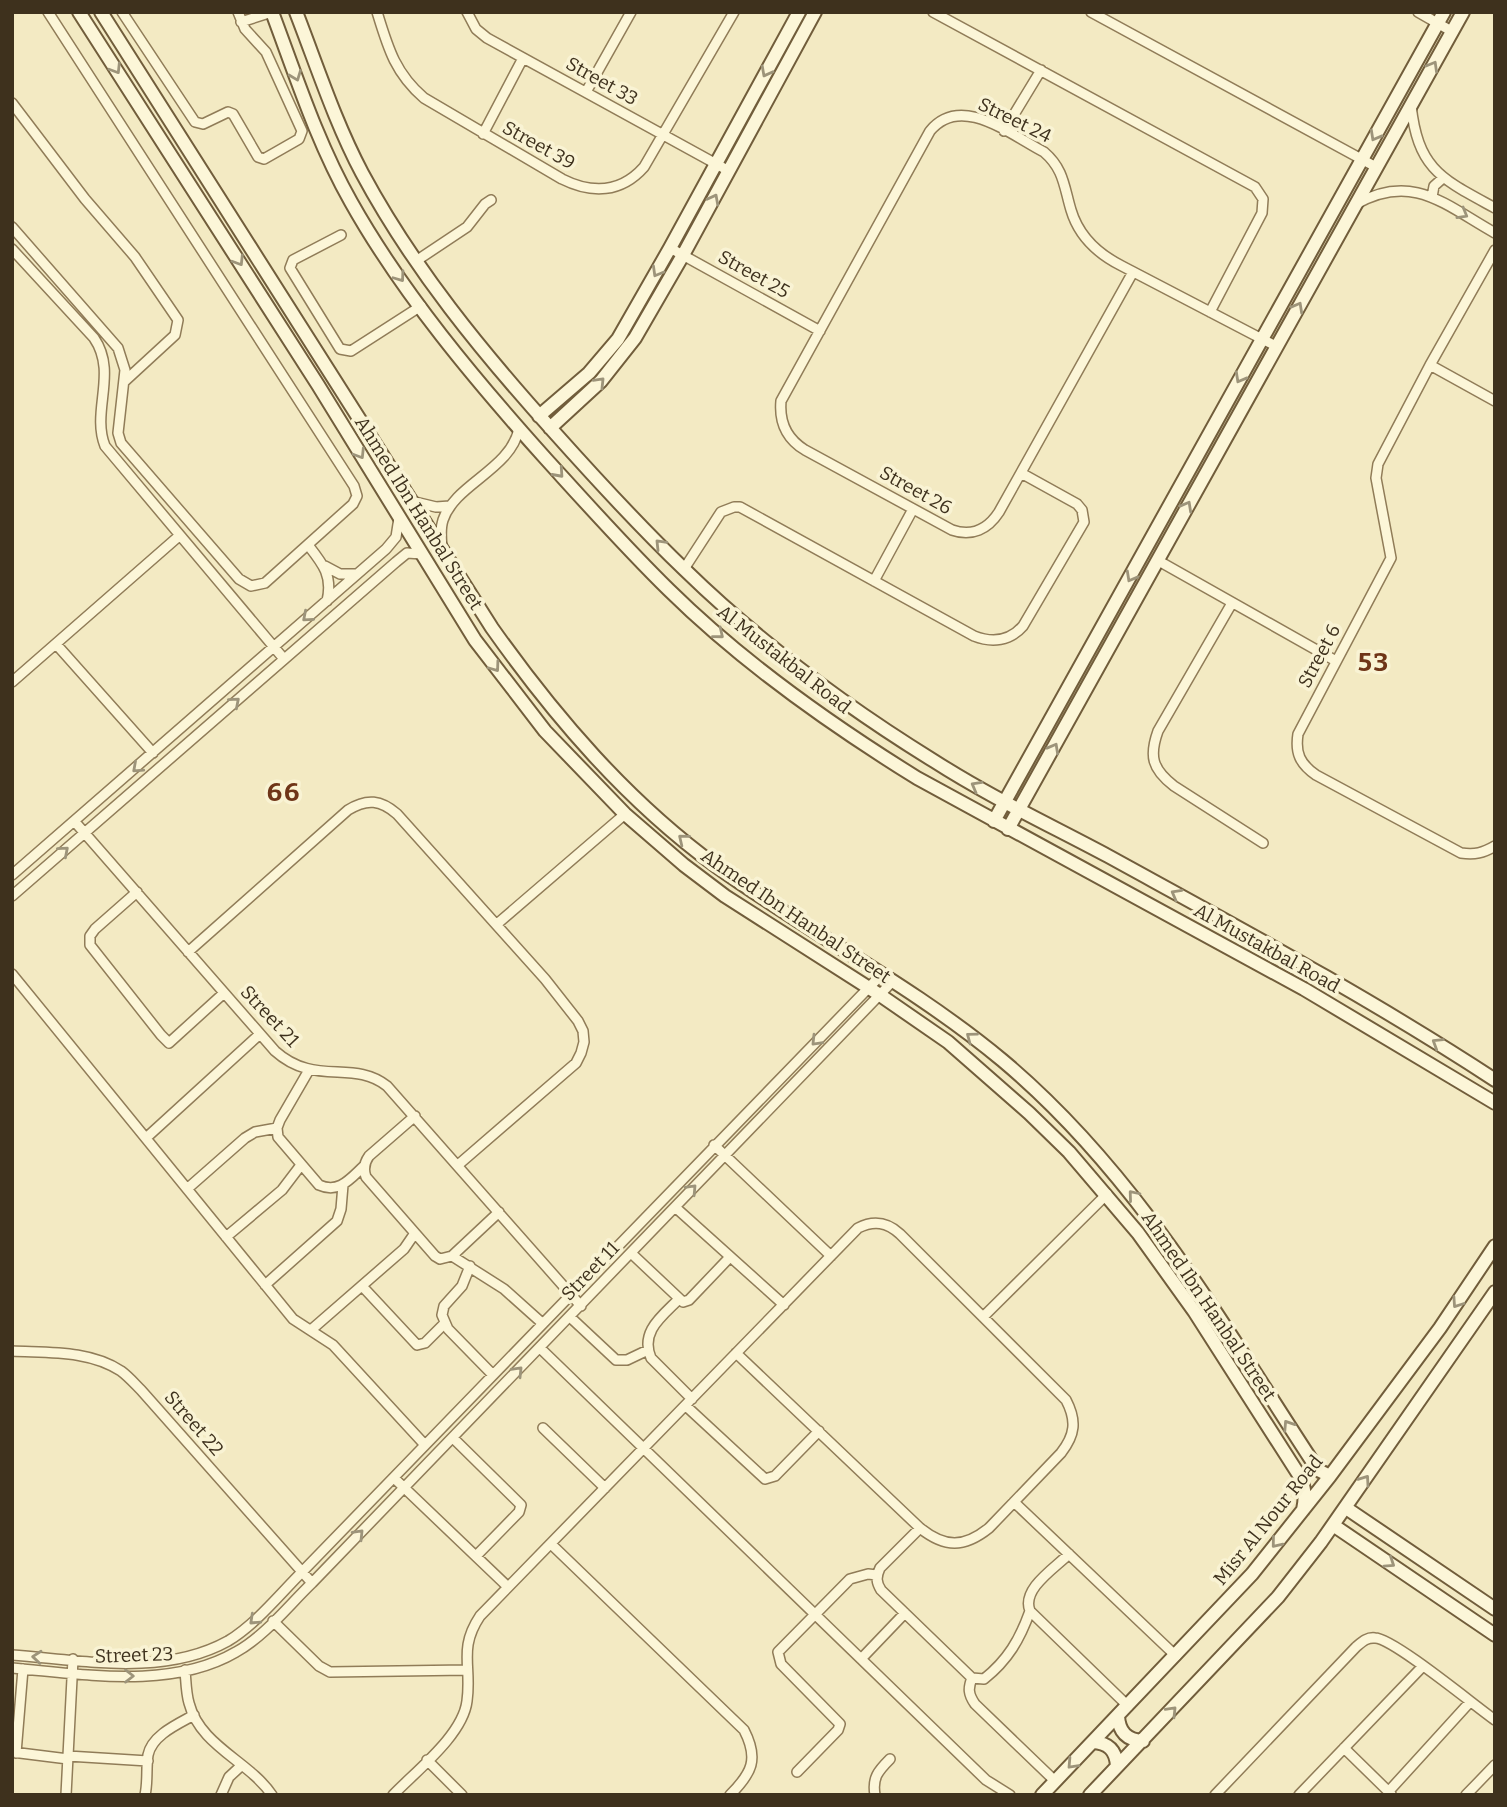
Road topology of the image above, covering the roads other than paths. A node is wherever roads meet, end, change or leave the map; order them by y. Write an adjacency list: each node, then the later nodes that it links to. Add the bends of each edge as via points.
1 (48, 12): 73 (street, via 356,491 353,505)
2 (79, 12): 56 (street, Ahmed Ibn Hanbal Street, one-way to 56)
3 (101, 12): 54 (street, Ahmed Ibn Hanbal Street)
4 (122, 12): 17 (street, via 195,122 203,124 233,114 258,157 264,159 299,139 302,131 267,52)
5 (272, 12): 17 (street); 46 (street, Al Mustakbal Road, one-way to 46, via 337,175 381,251)
6 (296, 12): 44 (street, Al Mustakbal Road, via 350,149)
7 (377, 12): 26 (street, Street 39, via 394,62 410,86)
8 (467, 12): 20 (street, Street 33, via 481,33)
9 (631, 12): 22 (street)
10 (734, 12): 27 (street, Street 39)
11 (799, 12): 29 (street, one-way to 29)
12 (814, 12): 31 (street)
13 (933, 12): 21 (street)
14 (1091, 12): 28 (street)
15 (1418, 12): 18 (street)
16 (1463, 12): 19 (street)
17 (239, 17)
18 (1441, 18): 19 (street); 28 (street, one-way to 28)
19 (1453, 32): 24 (street, one-way to 19)
20 (523, 58): 22 (street, Street 33); 26 (street)
21 (1041, 70): 25 (street); 47 (street, via 1260,192 1262,213)
22 (586, 92): 27 (street, Street 33)
23 (12, 103): 55 (street, via 135,257 178,320 175,335)
24 (1411, 104): 30 (street); 32 (street, via 1420,144)
25 (1004, 131): 45 (street, Street 24, via 1053,159 1085,239); 49 (street, Street 24, via 968,114 948,117 934,127)
26 (483, 134): 27 (street, Street 39, via 571,184 593,190 615,187 634,177)
27 (663, 135): 29 (street, Street 33)
28 (1362, 159): 30 (street); 50 (street)
29 (716, 164): 31 (street, Street 33); 40 (street)
30 (1376, 167): 35 (street)
31 (729, 171): 43 (street, one-way to 31)
32 (1443, 178): 33 (street, via 1434,186); 36 (street)
33 (1432, 197): 35 (street, via 1401,189 1384,191); 38 (street, one-way to 38)
34 (491, 200): 44 (street, via 461,232)
35 (1354, 205): 52 (street, one-way to 35)
36 (1495, 208)
37 (12, 227): 55 (street, via 118,348)
38 (1495, 233)
39 (341, 235): 46 (street, via 293,260 290,268 340,349 351,351)
40 (670, 248): 43 (street, Street 25); 58 (street, one-way to 58, via 608,352)
41 (12, 249): 71 (street, via 98,345 106,367 105,446)
42 (1495, 250): 53 (street, Street 6)
43 (683, 255): 49 (street, Street 25); 59 (street, one-way to 43, via 625,354)
44 (416, 261): 48 (street, Al Mustakbal Road)
45 (1133, 272): 47 (street, Street 24); 63 (street, Street 26)
46 (421, 306): 51 (street, Al Mustakbal Road)
47 (1210, 312): 50 (street, Street 24)
48 (466, 328): 51 (street); 58 (street, Al Mustakbal Road)
49 (820, 331): 67 (street, Street 26, via 781,401 786,431 805,450)
50 (1262, 339): 52 (street, Street 24); 70 (street, one-way to 70)
51 (449, 344): 60 (street, Al Mustakbal Road)
52 (1276, 346): 72 (street, one-way to 52)
53 (1430, 365): 57 (street); 90 (street, Street 6, via 1376,470 1391,558)
54 (331, 377): 56 (street); 64 (street, Ahmed Ibn Hanbal Street)
55 (125, 381): 73 (street, via 118,433 121,443 239,579 251,586 265,583)
56 (318, 385): 68 (street, Ahmed Ibn Hanbal Street, one-way to 68)
57 (1495, 401)
58 (540, 416): 59 (street, Al Mustakbal Road)
59 (550, 428): 65 (street, Al Mustakbal Road)
60 (519, 429): 61 (street, Al Mustakbal Road); 62 (street)
61 (533, 445): 62 (street); 69 (street, Al Mustakbal Road, one-way to 69)
62 (511, 450): 66 (street)
63 (1021, 473): 67 (street, Street 26, via 990,524 976,532 952,530); 82 (street, via 1077,504 1085,518 1018,632 1000,640 980,638)
64 (409, 501): 66 (street); 75 (street, Ahmed Ibn Hanbal Street)
65 (619, 503): 69 (street); 80 (street, Al Mustakbal Road, one-way to 65)
66 (450, 506): 75 (street, via 442,524)
67 (913, 509): 82 (street)
68 (399, 516): 74 (street, via 396,537); 76 (street, Ahmed Ibn Hanbal Street)
69 (601, 520): 96 (street, Al Mustakbal Road, one-way to 96, via 669,590 765,671 873,751)
70 (1157, 530): 72 (street); 93 (street, one-way to 93)
71 (179, 536): 87 (street); 88 (street)
72 (1170, 537): 77 (street)
73 (307, 545): 79 (street)
74 (386, 550): 78 (street); 81 (street)
75 (442, 552): 85 (street, Ahmed Ibn Hanbal Street)
76 (422, 554): 78 (street, via 407,553); 86 (street, Ahmed Ibn Hanbal Street)
77 (1157, 561): 84 (street); 94 (street, one-way to 77)
78 (396, 562): 89 (street)
79 (325, 566): 81 (street, via 340,574); 83 (street)
80 (684, 569): 82 (street, via 721,512 734,507); 93 (street, Al Mustakbal Road, one-way to 80, via 938,765 847,704 763,639)
81 (357, 574): 83 (street)
82 (874, 581)
83 (327, 601): 88 (street, one-way to 88)
84 (1232, 603): 90 (street); 100 (street, via 1158,731 1154,762 1161,776 1174,786)
85 (492, 628): 86 (street); 108 (street, Ahmed Ibn Hanbal Street, one-way to 85, via 765,901 662,822 570,731)
86 (475, 640): 95 (street, Ahmed Ibn Hanbal Street, one-way to 95, via 545,731)
87 (56, 643): 91 (street); 92 (street)
88 (274, 646): 89 (street); 92 (street)
89 (284, 659): 99 (street, one-way to 89)
90 (1336, 661): 101 (street, Street 6, via 1298,734 1296,746 1306,768 1461,853 1473,855)
91 (14, 677)
92 (153, 753): 97 (street, one-way to 97)
93 (1006, 802): 94 (street, Al Mustakbal Road); 96 (street)
94 (1020, 809): 98 (street); 115 (street, Al Mustakbal Road, one-way to 94, via 1378,1006)
95 (625, 814): 105 (street); 109 (street, Ahmed Ibn Hanbal Street, via 725,896)
96 (994, 821): 98 (street, Al Mustakbal Road)
97 (75, 822): 99 (street, Street 21); 102 (street)
98 (1008, 829): 116 (street, Al Mustakbal Road, via 1304,989)
99 (85, 833): 103 (street, Street 21); 104 (street, one-way to 99)
100 (1263, 843)
101 (1495, 846)
102 (12, 875)
103 (136, 892): 106 (street, Street 21); 110 (street, via 95,929 90,945 161,1035 169,1043)
104 (12, 896)
105 (497, 925): 106 (street, via 397,814 386,804 372,801 348,810); 123 (street, via 579,1021 584,1042 576,1063 561,1078)
106 (188, 952): 110 (street, Street 21)
107 (12, 974): 119 (street)
108 (886, 978): 109 (street, Street 11); 161 (street, Ahmed Ibn Hanbal Street, one-way to 108, via 1318,1470 1180,1260 1098,1153 1002,1060)
109 (874, 991): 111 (street, Street 11); 112 (street, Street 11); 127 (street, Ahmed Ibn Hanbal Street, via 948,1042 1001,1087)
110 (224, 993): 113 (street, Street 21)
111 (846, 1010): 112 (street); 120 (street, Street 11, one-way to 120)
112 (856, 1019): 121 (street, Street 11)
113 (260, 1034): 114 (street, Street 21, via 285,1060); 119 (street)
114 (309, 1070): 117 (street, Street 21, via 369,1075 387,1086); 118 (street)
115 (1495, 1080)
116 (1495, 1103)
117 (415, 1116): 123 (street, Street 21); 124 (street, via 369,1156)
118 (277, 1128): 122 (street, via 278,1137); 126 (street, via 245,1138)
119 (146, 1138): 126 (street)
120 (714, 1145): 121 (street); 141 (street, Street 11)
121 (724, 1154): 128 (street, Street 11, one-way to 121); 135 (street)
122 (301, 1164): 125 (street, via 319,1185); 131 (street, via 282,1189)
123 (458, 1165): 129 (street, Street 21)
124 (364, 1166): 125 (street); 130 (street, via 366,1177)
125 (343, 1185): 138 (street, via 337,1221)
126 (187, 1189): 131 (street)
127 (1107, 1194): 146 (street); 167 (street, Ahmed Ibn Hanbal Street, via 1167,1271 1299,1475 1306,1498)
128 (675, 1206): 133 (street, Street 11); 136 (street)
129 (499, 1212): 134 (street); 141 (street, Street 21)
130 (415, 1233): 134 (street, via 435,1256); 139 (street, via 404,1249)
131 (226, 1237): 138 (street)
132 (1495, 1246): 161 (street, Misr Al Nour Road, one-way to 161)
133 (631, 1253): 142 (street); 144 (street, Street 11)
134 (452, 1256): 137 (street)
135 (831, 1256): 143 (street); 146 (street, via 858,1228 885,1224)
136 (730, 1257): 142 (street, via 689,1300); 143 (street)
137 (470, 1266): 147 (street); 148 (street, via 462,1286 444,1306)
138 (265, 1285): 149 (street, via 293,1319)
139 (362, 1286): 148 (street, via 416,1345 425,1343); 149 (street)
140 (1495, 1292): 166 (street, one-way to 140)
141 (571, 1294): 144 (street, Street 21); 147 (street, Street 11)
142 (678, 1300): 151 (street, via 649,1333)
143 (784, 1305): 153 (street)
144 (581, 1306): 145 (street, Street 11)
145 (570, 1317): 150 (street, Street 11); 151 (street, via 616,1360)
146 (983, 1317): 165 (street, via 1073,1413 1070,1442)
147 (542, 1323): 154 (street, Street 11)
148 (444, 1324): 154 (street)
149 (311, 1330): 159 (street, via 343,1354)
150 (540, 1348): 158 (street, Street 11, one-way to 150); 160 (street)
151 (648, 1350): 155 (street)
152 (12, 1351): 173 (street, Street 22, via 69,1354 96,1359 121,1371)
153 (736, 1353): 155 (street); 157 (street)
154 (493, 1375): 159 (street, Street 11)
155 (689, 1402): 157 (street, via 765,1479 775,1476); 160 (street)
156 (543, 1429): 164 (street)
157 (819, 1432): 169 (street)
158 (453, 1438): 163 (street, Street 11); 172 (street, via 521,1505)
159 (425, 1445): 162 (street, Street 11)
160 (644, 1449): 164 (street); 180 (street)
161 (1330, 1476): 167 (street, Misr Al Nour Road)
162 (394, 1478): 163 (street); 173 (street, Street 11)
163 (404, 1488): 172 (street); 175 (street, Street 11, one-way to 163)
164 (605, 1488): 170 (street)
165 (1014, 1502): 169 (street, via 983,1533 963,1543 932,1538); 171 (street)
166 (1346, 1508): 168 (street); 177 (street)
167 (1303, 1510): 184 (street, Misr Al Nour Road, one-way to 184)
168 (1333, 1525): 182 (street, one-way to 182); 199 (street, one-way to 168, via 1260,1618)
169 (920, 1528): 174 (street)
170 (551, 1544): 176 (street); 220 (street, via 744,1730 753,1759 748,1774)
171 (1069, 1554): 178 (street, via 1031,1591); 184 (street)
172 (476, 1556): 176 (street)
173 (302, 1572): 175 (street, Street 22); 186 (street, Street 23, one-way to 186, via 252,1623 215,1647 146,1662)
174 (877, 1575): 179 (street, via 881,1590); 180 (street, via 850,1579)
175 (312, 1583): 181 (street, Street 23)
176 (508, 1587): 191 (street, via 472,1628)
177 (1495, 1609)
178 (1031, 1611): 193 (street, via 1011,1653 984,1679); 195 (street)
179 (905, 1613): 185 (street); 193 (street)
180 (814, 1614): 185 (street); 210 (street, via 781,1647 778,1658 840,1728)
181 (272, 1621): 190 (street, Street 23, via 235,1653); 191 (street, via 330,1672)
182 (1495, 1635)
183 (12, 1654): 186 (street, Street 23, one-way to 183)
184 (1176, 1656): 195 (street, Misr Al Nour Road)
185 (861, 1659): 211 (street)
186 (74, 1660): 192 (street)
187 (1423, 1666): 194 (street); 201 (street); 226 (street, via 1383,1639 1363,1640)
188 (12, 1668): 189 (street, Street 23)
189 (23, 1669): 192 (street, Street 23); 202 (street)
190 (185, 1670): 192 (street, Street 23, one-way to 190, via 143,1676); 196 (street)
191 (467, 1670): 205 (street, via 463,1715)
192 (73, 1673): 203 (street)
193 (972, 1678): 212 (street, via 969,1696 975,1704)
194 (1470, 1702): 198 (street); 213 (street)
195 (1128, 1706): 197 (street, Misr Al Nour Road)
196 (194, 1715): 206 (street, via 158,1738); 207 (street, via 215,1744)
197 (1118, 1716): 199 (street, via 1124,1735); 200 (street, Misr Al Nour Road)
198 (1495, 1720)
199 (1143, 1741): 209 (street)
200 (1093, 1742): 209 (street, via 1111,1748); 212 (street, Misr Al Nour Road, one-way to 212)
201 (1345, 1748): 213 (street); 227 (street)
202 (14, 1753): 203 (street)
203 (68, 1758): 206 (street); 215 (street)
204 (890, 1759): 221 (street, via 876,1773)
205 (427, 1760): 218 (street); 219 (street)
206 (148, 1761): 216 (street)
207 (242, 1765): 214 (street); 217 (street, via 229,1776)
208 (1495, 1765): 228 (street)
209 (1117, 1766): 225 (street)
210 (797, 1772)
211 (986, 1780): 222 (street); 223 (street)
212 (1055, 1781): 224 (street, Misr Al Nour Road)
213 (1391, 1793)
214 (271, 1794)
215 (66, 1795)
216 (145, 1795)
217 (221, 1795)
218 (393, 1795)
219 (462, 1795)
220 (730, 1795)
221 (876, 1795)
222 (994, 1795)
223 (1010, 1795)
224 (1042, 1795)
225 (1090, 1795)
226 (1215, 1795)
227 (1299, 1795)
228 (1466, 1795)

